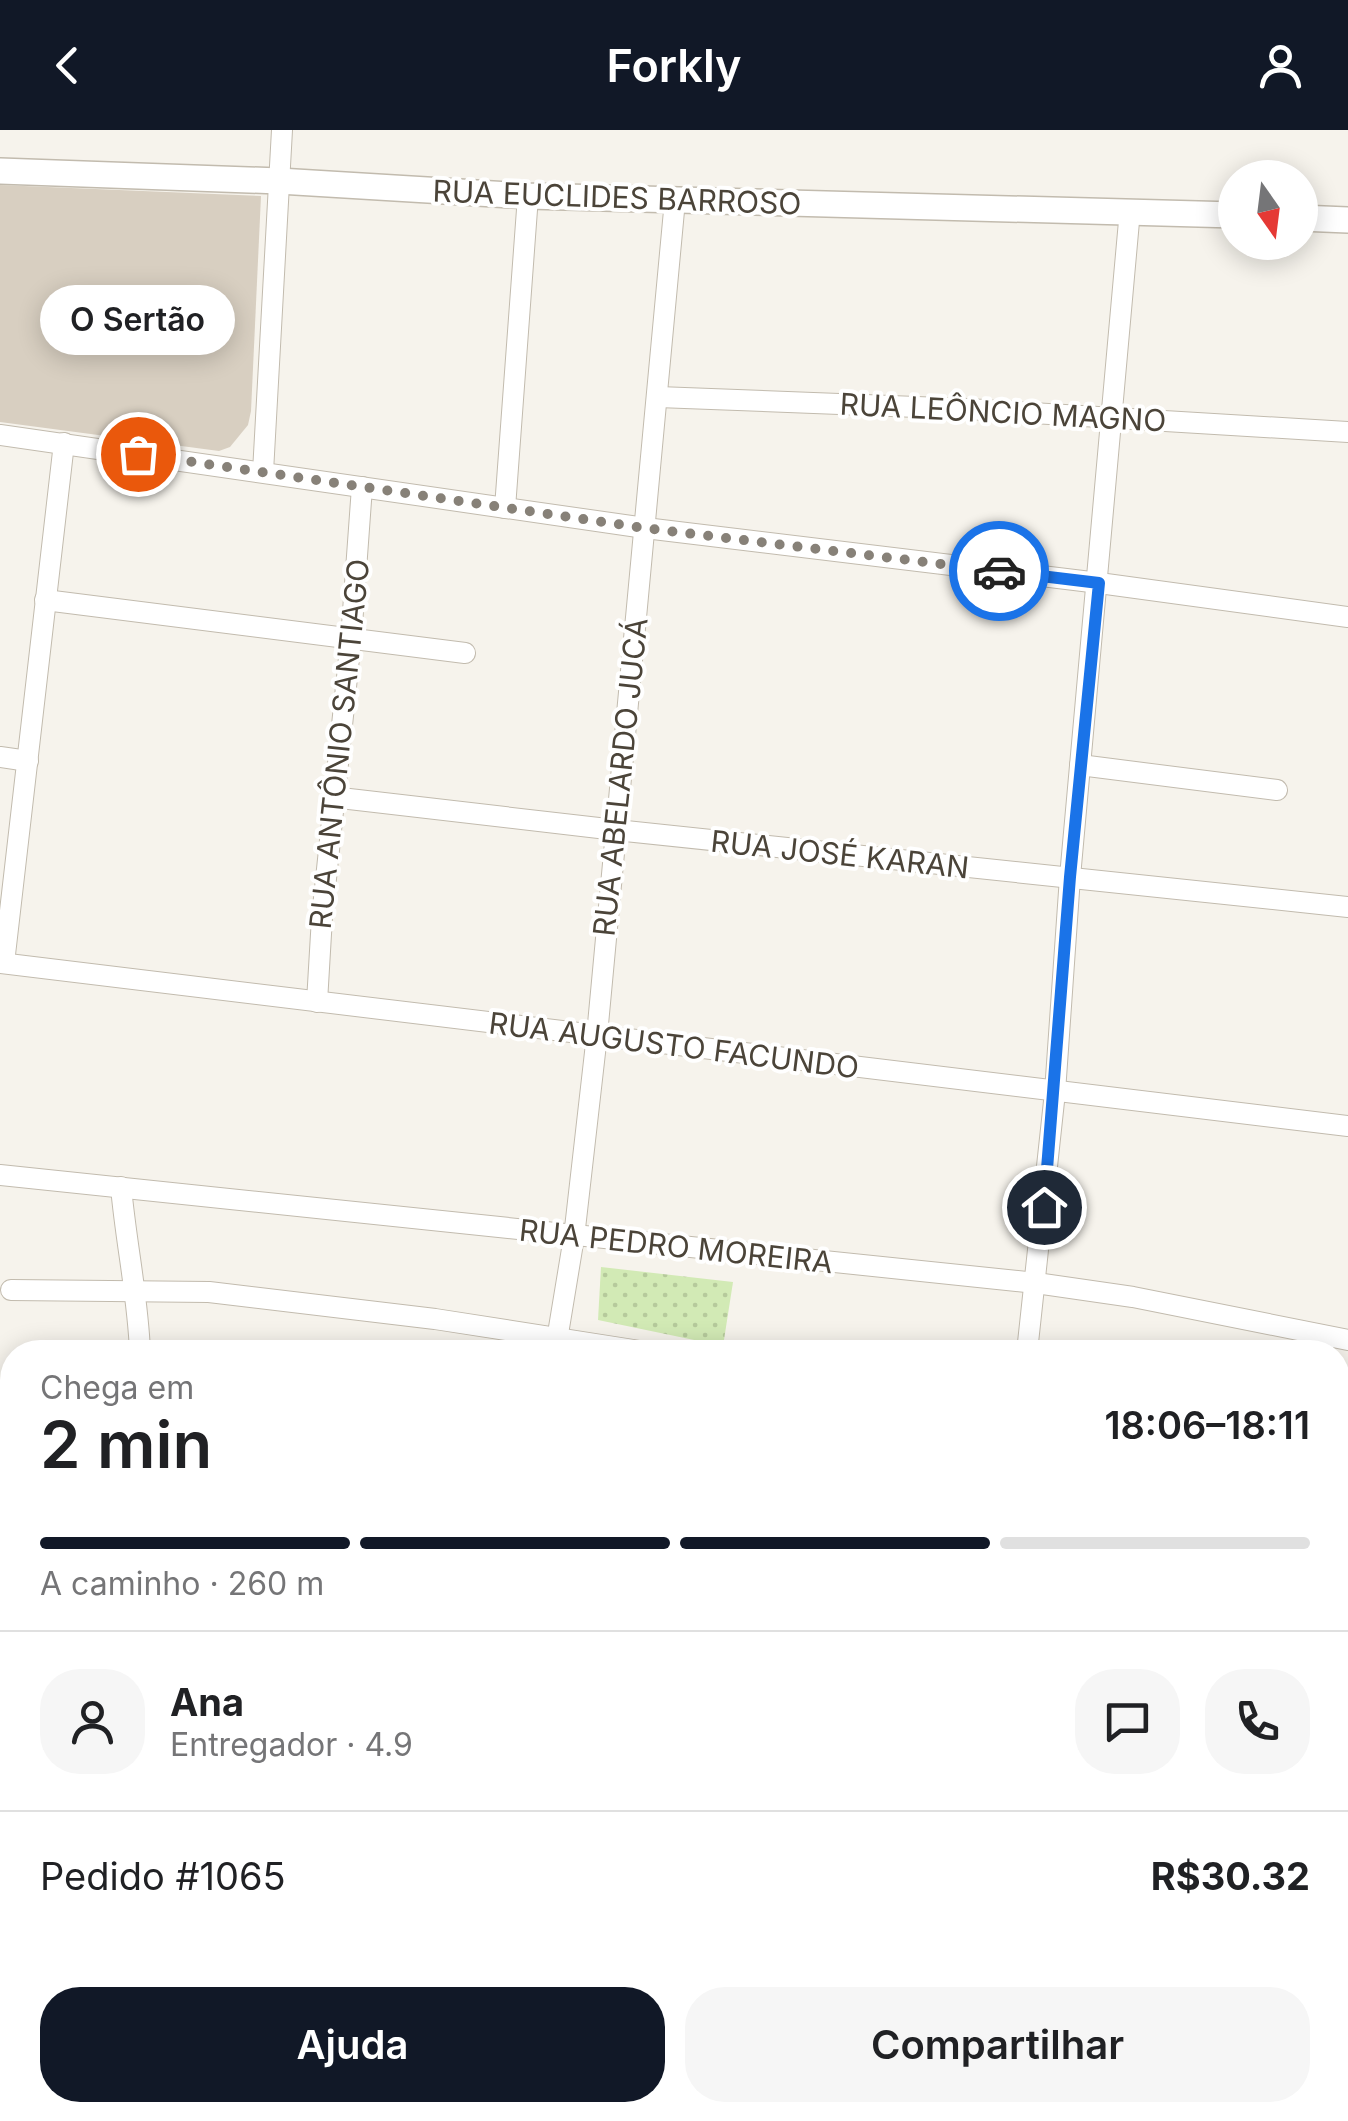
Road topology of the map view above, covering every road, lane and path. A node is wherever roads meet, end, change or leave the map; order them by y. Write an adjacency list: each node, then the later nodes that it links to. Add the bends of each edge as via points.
1 (282, 130): 3 (street)
2 (0, 171): 3 (street, RUA EUCLIDES BARROSO)
3 (279, 182): 4 (street, RUA EUCLIDES BARROSO); 15 (street)
4 (528, 196): 5 (street, RUA EUCLIDES BARROSO); 17 (street)
5 (675, 200): 6 (street, RUA EUCLIDES BARROSO); 10 (street, RUA ABELARDO JUCÁ)
6 (1130, 210): 7 (street, RUA EUCLIDES BARROSO); 11 (street)
7 (1218, 214)
8 (1318, 219): 9 (street)
9 (1348, 220)
10 (658, 397): 11 (street, RUA LEÔNCIO MAGNO); 18 (street, RUA ABELARDO JUCÁ)
11 (1110, 418): 12 (street, RUA LEÔNCIO MAGNO); 19 (street)
12 (1348, 432)
13 (0, 435): 14 (street)
14 (64, 443): 15 (street); 20 (street)
15 (263, 472): 16 (street)
16 (362, 487): 17 (street); 22 (street, RUA ANTÔNIO SANTIAGO)
17 (505, 508): 18 (street)
18 (644, 528): 19 (street); 29 (street, RUA ABELARDO JUCÁ)
19 (1099, 583): 21 (street); 26 (street)
20 (44, 600): 22 (street); 25 (street)
21 (1348, 617)
22 (351, 639): 23 (street); 28 (street, RUA ANTÔNIO SANTIAGO)
23 (466, 653)
24 (0, 757): 25 (street)
25 (28, 761): 32 (street)
26 (1080, 765): 27 (street); 30 (street)
27 (1277, 790)
28 (332, 797): 29 (street, RUA JOSÉ KARAN); 33 (street, RUA ANTÔNIO SANTIAGO)
29 (616, 830): 30 (street, RUA JOSÉ KARAN); 34 (street, RUA ABELARDO JUCÁ)
30 (1070, 877): 31 (street, RUA JOSÉ KARAN); 35 (street)
31 (1348, 907)
32 (2, 963): 33 (street, RUA AUGUSTO FACUNDO)
33 (318, 1002): 34 (street, RUA AUGUSTO FACUNDO)
34 (596, 1035): 35 (street, RUA AUGUSTO FACUNDO); 39 (street, RUA ABELARDO JUCÁ)
35 (1055, 1092): 36 (street, RUA AUGUSTO FACUNDO); 40 (street)
36 (1348, 1126)
37 (0, 1175): 38 (street, RUA PEDRO MOREIRA)
38 (121, 1187): 39 (street, RUA PEDRO MOREIRA); 42 (street)
39 (574, 1237): 40 (street, RUA PEDRO MOREIRA); 45 (street, RUA ABELARDO JUCÁ)
40 (1036, 1283): 46 (street); 47 (street, RUA PEDRO MOREIRA)
41 (11, 1290): 42 (street)
42 (136, 1290): 43 (street); 44 (street, via 280,1298)
43 (139, 1340)
44 (528, 1340)
45 (558, 1340)
46 (1029, 1340)
47 (1348, 1340)

